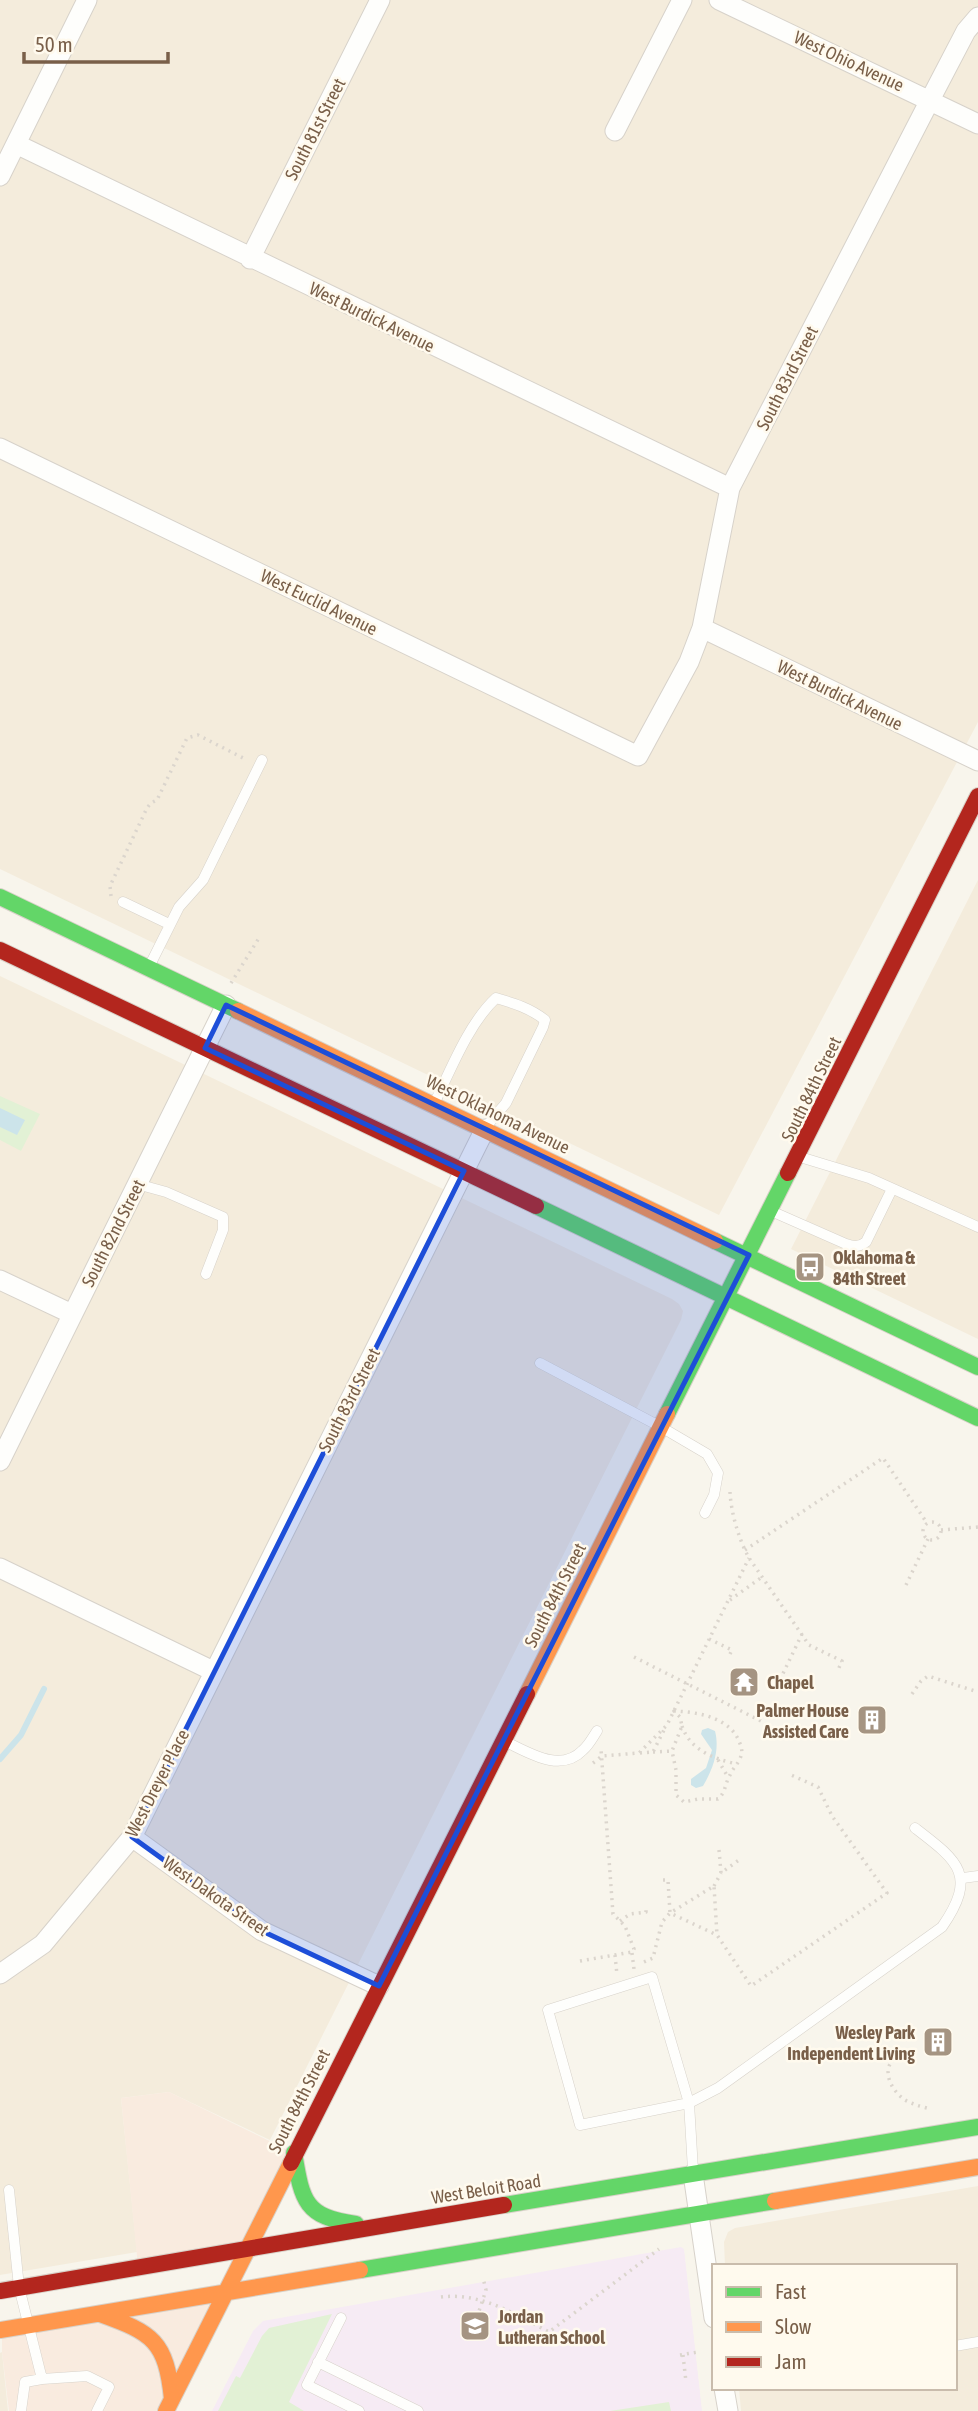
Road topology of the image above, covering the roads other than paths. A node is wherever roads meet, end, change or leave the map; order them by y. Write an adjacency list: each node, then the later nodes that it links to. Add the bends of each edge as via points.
1 (87, 0): 9 (street)
2 (380, 0): 11 (street, South 81st Street)
3 (682, 0): 8 (street)
4 (719, 0): 6 (street, West Ohio Avenue)
5 (978, 18): 6 (street, South 83rd Street, via 966,31)
6 (930, 100): 7 (street, West Ohio Avenue); 13 (street, South 83rd Street)
7 (978, 124)
8 (615, 131)
9 (16, 144): 10 (street); 11 (street, West Burdick Avenue)
10 (0, 176)
11 (250, 259): 13 (street, West Burdick Avenue)
12 (0, 449): 15 (street, West Euclid Avenue)
13 (730, 488): 14 (street, South 83rd Street)
14 (702, 628): 15 (street, South 83rd Street, via 689,662); 16 (street, West Burdick Avenue)
15 (638, 756)
16 (978, 761)
17 (260, 763): 21 (lane, via 203,880)
18 (978, 796): 28 (main road, South 84th Street)
19 (1, 901): 23 (main road, West Oklahoma Avenue)
20 (123, 902): 21 (lane)
21 (169, 924): 23 (lane)
22 (0, 950): 25 (main road)
23 (149, 968): 24 (main road, West Oklahoma Avenue)
24 (226, 1005): 25 (street, South 82nd Street); 26 (main road, West Oklahoma Avenue)
25 (205, 1048): 29 (main road); 30 (street, South 82nd Street)
26 (434, 1104): 27 (main road, West Oklahoma Avenue); 27 (lane, via 472,1030 495,998 537,1014 545,1020 538,1039 506,1102)
27 (485, 1129): 29 (street, South 83rd Street); 34 (main road, West Oklahoma Avenue)
28 (798, 1157): 31 (lane); 32 (main road, South 84th Street)
29 (464, 1171): 37 (main road); 46 (street, South 83rd Street)
30 (137, 1184): 35 (lane, via 223,1217 223,1230); 38 (street, South 82nd Street)
31 (892, 1189): 32 (lane, via 861,1246 853,1247); 33 (lane)
32 (771, 1212): 34 (main road, South 84th Street)
33 (978, 1227)
34 (749, 1255): 37 (main road, South 84th Street); 40 (main road, West Oklahoma Avenue)
35 (206, 1274)
36 (0, 1279): 38 (street)
37 (727, 1297): 41 (main road); 42 (main road, South 84th Street)
38 (72, 1314): 43 (street, South 82nd Street)
39 (540, 1363): 42 (lane)
40 (978, 1367)
41 (978, 1418)
42 (662, 1427): 44 (lane, via 707,1454 718,1473); 48 (main road, South 84th Street)
43 (0, 1461)
44 (705, 1513)
45 (0, 1568): 46 (street)
46 (212, 1671): 50 (street, West Dreyer Place)
47 (597, 1731): 48 (lane, via 569,1760 552,1761)
48 (504, 1740): 54 (main road, South 84th Street)
49 (915, 1828): 52 (lane, via 951,1856)
50 (132, 1837): 53 (street, West Dreyer Place, via 43,1944); 54 (street, West Dakota Street, via 262,1931)
51 (978, 1876): 52 (lane)
52 (963, 1878): 55 (lane, via 961,1895 942,1927 718,2088)
53 (0, 1974)
54 (379, 1986): 57 (main road, South 84th Street)
55 (689, 2103): 55 (lane, via 580,2125 548,2010 652,1977); 59 (lane)
56 (978, 2127): 59 (main road, West Beloit Road)
57 (295, 2153): 62 (main road, via 299,2183 312,2211 330,2220); 63 (main road, South 84th Street)
58 (978, 2167): 61 (main road)
59 (693, 2174): 61 (street); 62 (main road, West Beloit Road)
60 (9, 2190): 64 (lane)
61 (698, 2214): 66 (main road); 67 (street)
62 (380, 2226): 63 (main road, West Beloit Road)
63 (247, 2248): 64 (main road, West Beloit Road); 66 (main road, South 84th Street)
64 (19, 2287): 65 (main road, West Beloit Road); 70 (lane)
65 (0, 2291)
66 (225, 2291): 68 (main road); 77 (main road, South 84th Street)
67 (712, 2305)
68 (97, 2313): 70 (main road); 77 (main road, via 138,2328 159,2346 170,2371)
69 (341, 2318): 74 (lane)
70 (29, 2325): 71 (main road); 75 (lane)
71 (0, 2330)
72 (978, 2342): 73 (lane)
73 (957, 2346)
74 (318, 2362): 80 (lane, via 307,2385); 81 (lane)
75 (42, 2379): 78 (lane, via 25,2382); 79 (lane, via 87,2376 109,2387)
76 (724, 2390): 82 (street)
77 (169, 2405)
78 (21, 2411)
79 (97, 2411)
80 (359, 2411)
81 (418, 2411)
82 (727, 2411)

